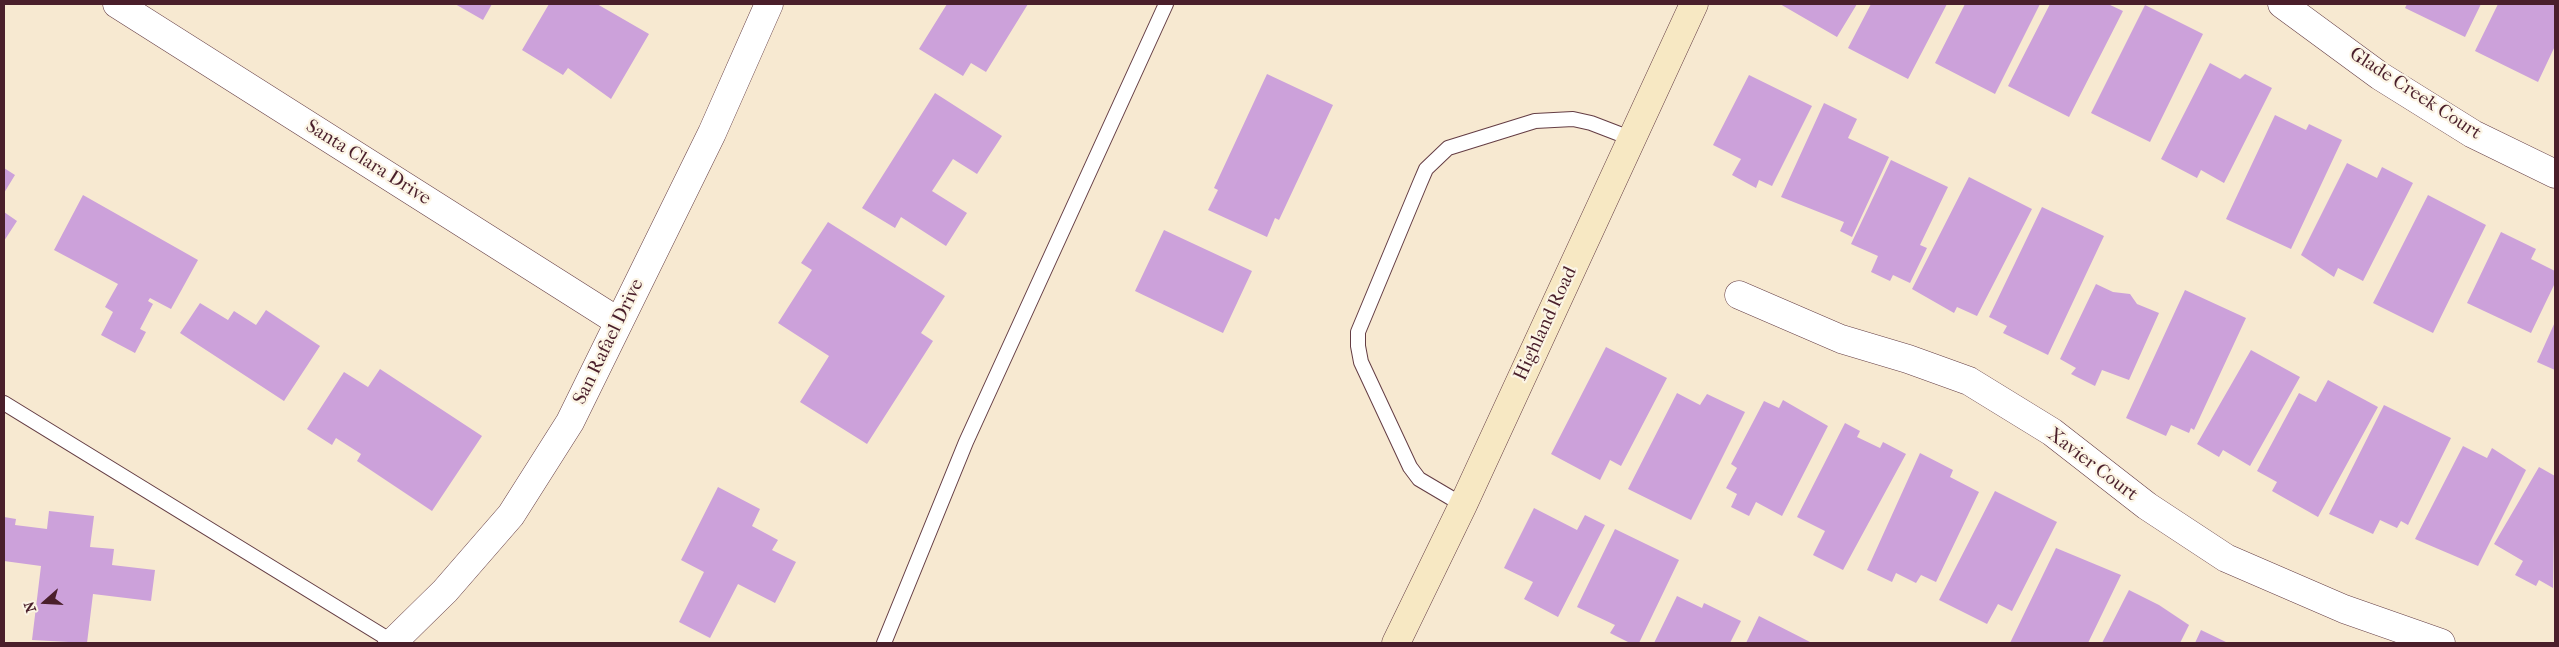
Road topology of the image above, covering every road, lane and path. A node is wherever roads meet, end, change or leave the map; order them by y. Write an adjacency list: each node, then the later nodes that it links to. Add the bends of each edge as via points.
1 (117, 4): 9 (street, Santa Clara Drive)
2 (769, 4): 9 (street, San Rafael Drive, via 712,133)
3 (1166, 4): 13 (lane, via 966,442)
4 (1694, 4): 6 (street, Highland Road)
5 (2282, 4): 7 (street, Glade Creek Court, via 2380,76 2473,134)
6 (1630, 138): 11 (street, Highland Road); 11 (lane, via 1591,122 1534,121 1448,148 1426,169 1358,332 1358,346 1362,362 1410,467 1419,479)
7 (2555, 174)
8 (1739, 295): 15 (street, Xavier Court, via 1841,339 1969,381 2052,432 2147,506 2226,558 2344,609)
9 (619, 322): 12 (street, San Rafael Drive, via 570,422 511,515 445,591)
10 (4, 404): 12 (lane)
11 (1463, 505): 14 (street, Highland Road)
12 (392, 643)
13 (884, 643)
14 (1396, 643)
15 (2441, 643)

